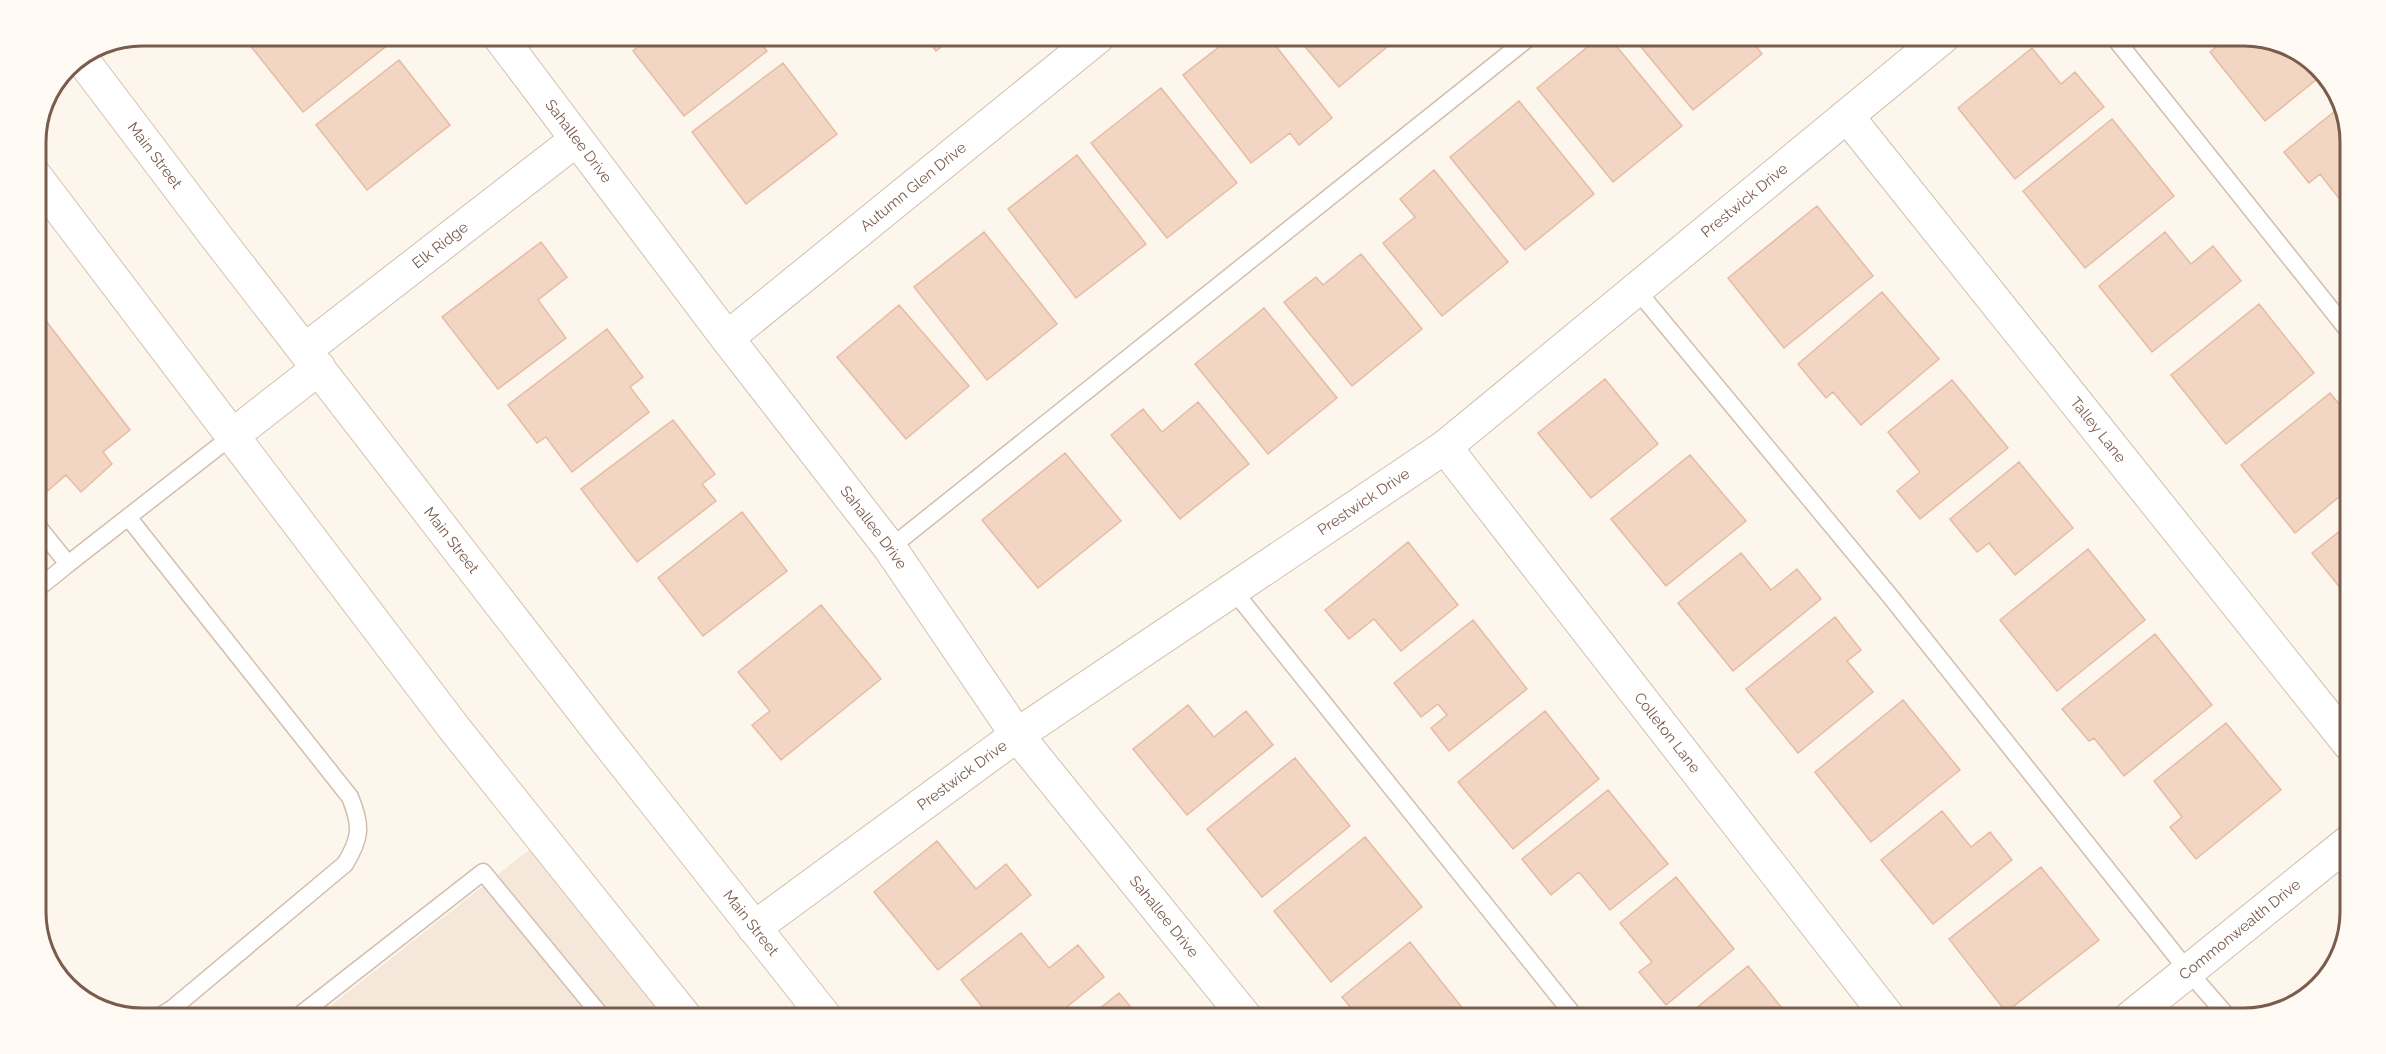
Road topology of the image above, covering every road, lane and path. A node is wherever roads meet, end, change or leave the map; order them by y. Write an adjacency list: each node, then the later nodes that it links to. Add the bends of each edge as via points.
1 (506, 46): 8 (street, Sahallee Drive)
2 (1087, 46): 12 (street, Autumn Glen Drive)
3 (1519, 46): 18 (lane)
4 (1932, 46): 7 (street, Prestwick Drive)
5 (2120, 46): 11 (lane)
6 (86, 65): 13 (street, Main Street)
7 (1847, 116): 10 (street, Prestwick Drive); 22 (street, Talley Lane)
8 (576, 140): 12 (street, Sahallee Drive); 13 (street, Elk Ridge)
9 (47, 192): 14 (street)
10 (1636, 289): 15 (street, Prestwick Drive); 26 (lane, via 1890,596)
11 (2339, 320)
12 (727, 338): 18 (street, Sahallee Drive)
13 (312, 359): 14 (street, Elk Ridge); 25 (street, Main Street)
14 (232, 436): 16 (lane); 30 (street, via 454,728)
15 (1445, 447): 21 (street, Prestwick Drive); 34 (street, Colleton Lane)
16 (128, 517): 19 (lane); 27 (lane, via 350,797 358,816 357,845 345,864)
17 (47, 538): 19 (lane)
18 (890, 548): 23 (street, Sahallee Drive)
19 (68, 564): 20 (lane)
20 (47, 581)
21 (1233, 590): 23 (street, Prestwick Drive); 33 (lane)
22 (2340, 732)
23 (1017, 735): 25 (street, Prestwick Drive); 32 (street, Sahallee Drive)
24 (2340, 849): 26 (street, Commonwealth Drive)
25 (754, 928): 31 (street, Main Street)
26 (2188, 971): 35 (street, Commonwealth Drive); 36 (lane)
27 (174, 1007)
28 (311, 1007): 29 (lane, via 483,872)
29 (594, 1007)
30 (677, 1007)
31 (817, 1007)
32 (1237, 1007)
33 (1567, 1007)
34 (1880, 1007)
35 (2144, 1007)
36 (2219, 1007)

